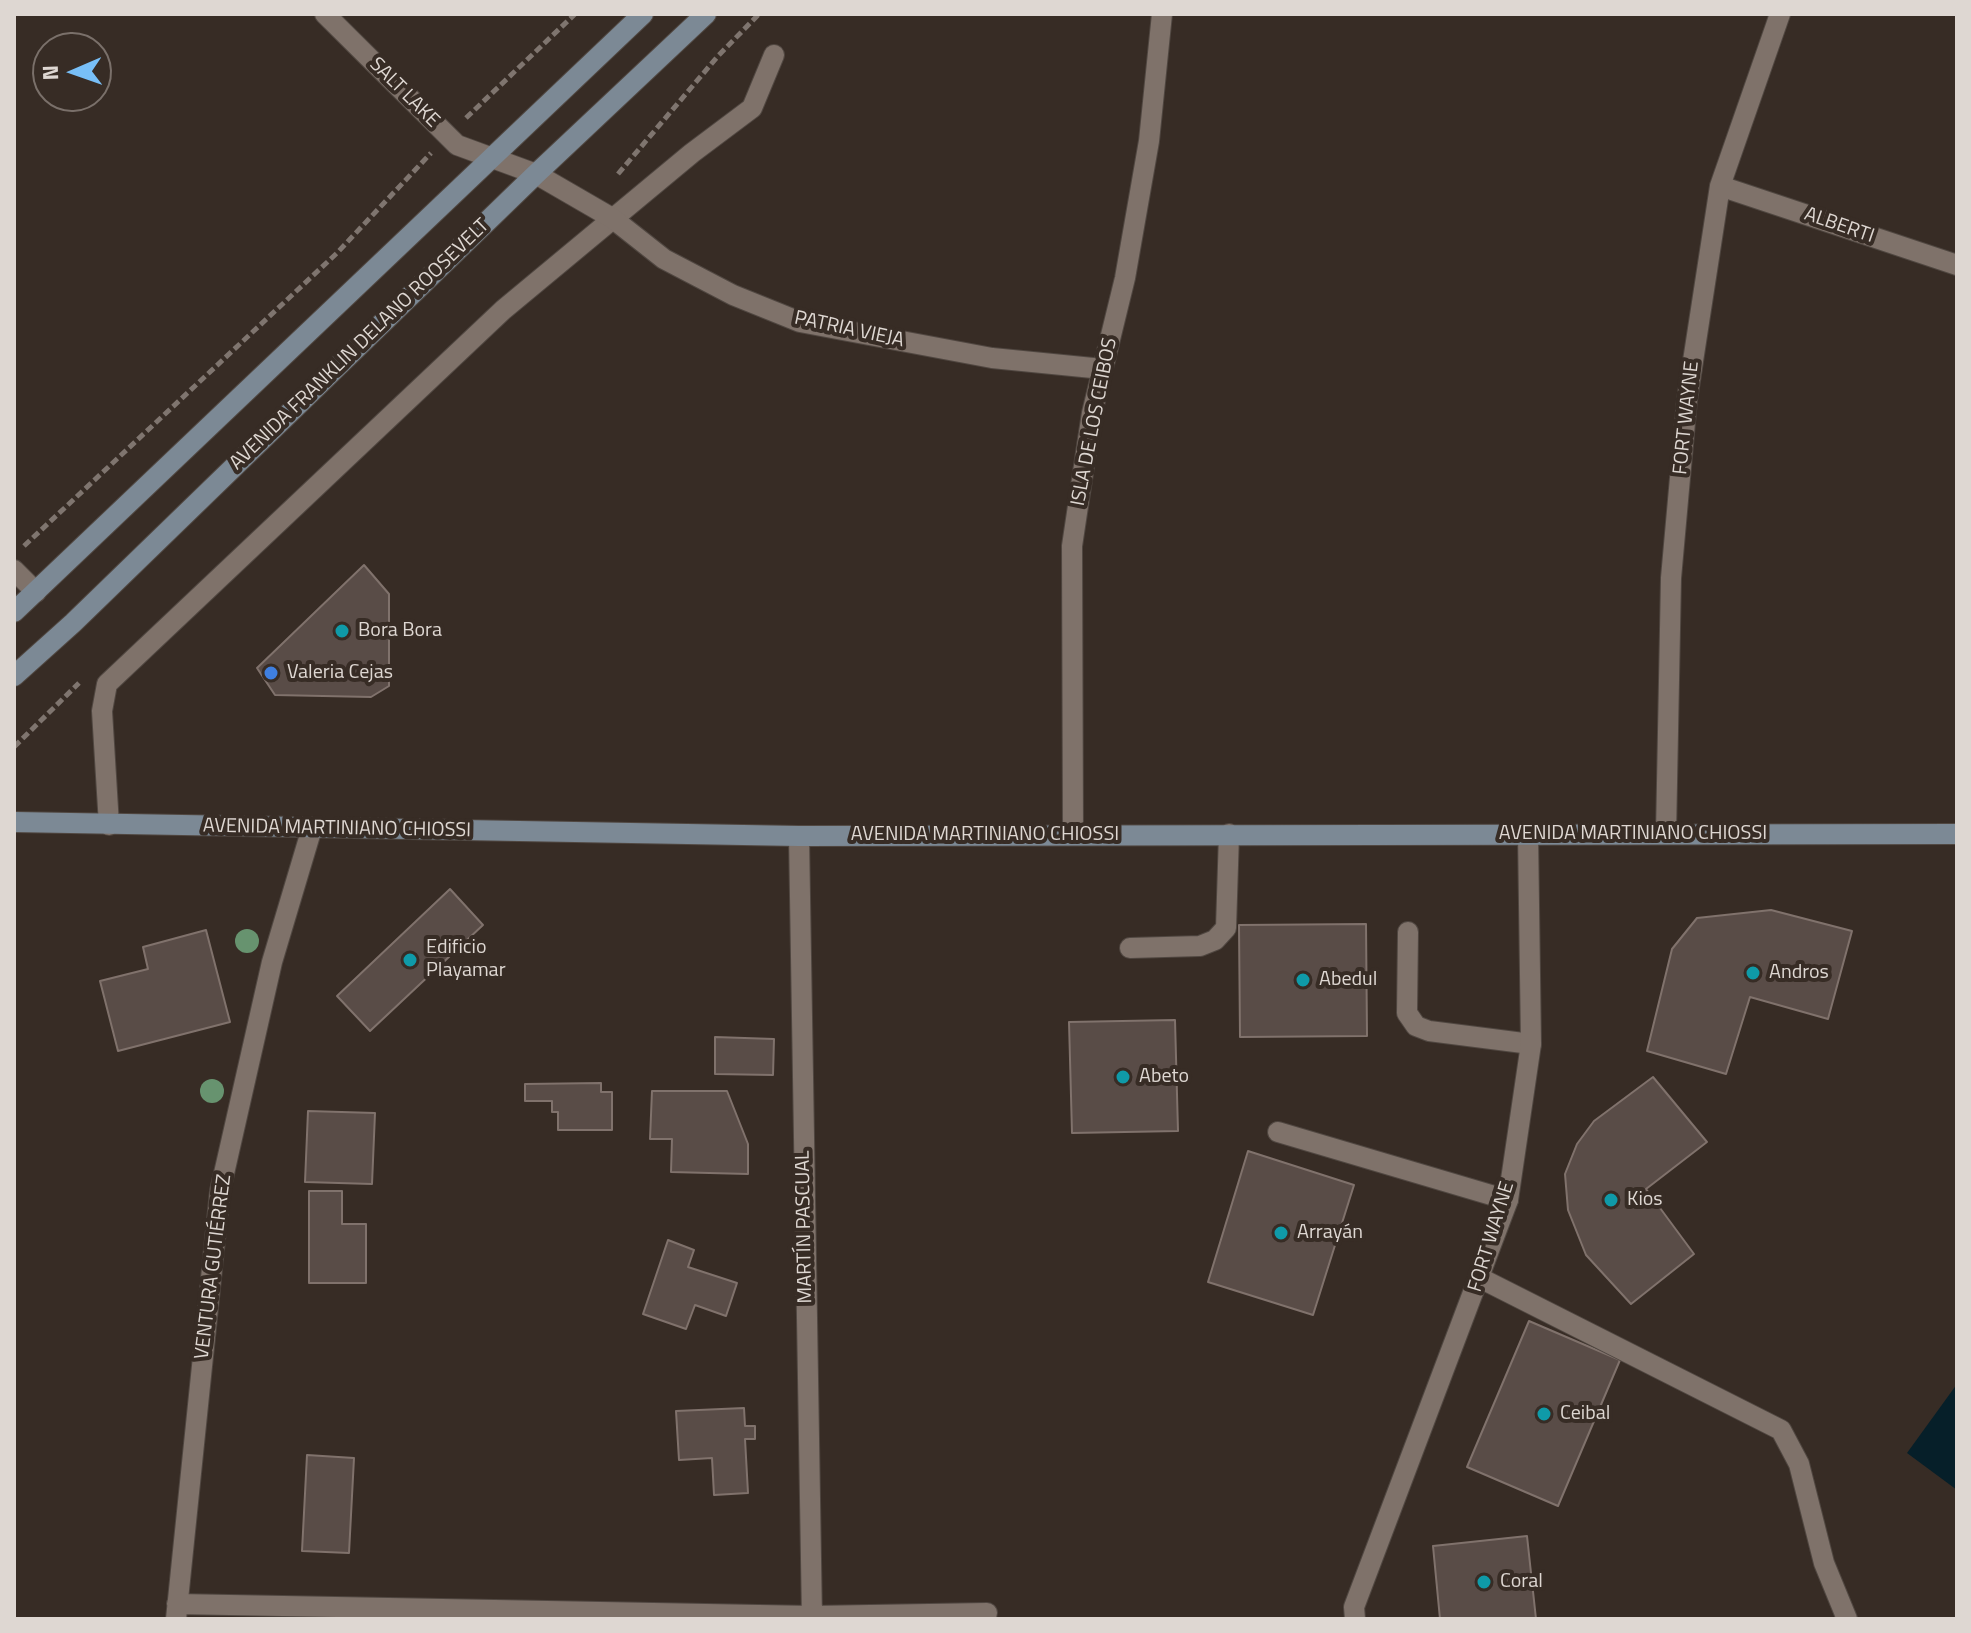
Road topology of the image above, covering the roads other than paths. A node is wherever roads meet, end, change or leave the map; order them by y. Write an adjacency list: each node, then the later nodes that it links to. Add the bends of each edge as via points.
1 (325, 14): 7 (street, SALT LAKE, via 457,145)
2 (643, 14): 7 (street)
3 (706, 14): 8 (street, AVENIDA FRANKLIN DELANO ROOSEVELT)
4 (1162, 14): 12 (street, ISLA DE LOS CEIBOS, via 1149,141)
5 (1780, 14): 9 (street, FORT WAYNE)
6 (774, 55): 10 (street, via 752,108)
7 (492, 158): 8 (street, SALT LAKE); 14 (street)
8 (536, 174): 10 (street, PATRIA VIEJA); 16 (street, AVENIDA FRANKLIN DELANO ROOSEVELT)
9 (1720, 186): 11 (street, ALBERTI); 23 (street, FORT WAYNE, via 1687,400 1671,578)
10 (612, 218): 12 (street, PATRIA VIEJA, via 664,259 800,322 992,358); 18 (street, via 503,310 107,684 102,711)
11 (1957, 265)
12 (1103, 369): 20 (street, ISLA DE LOS CEIBOS, via 1072,546)
13 (14, 570): 14 (street)
14 (36, 592): 15 (street)
15 (14, 612)
16 (14, 676)
17 (14, 822): 18 (street, AVENIDA MARTINIANO CHIOSSI)
18 (109, 825): 19 (street, AVENIDA MARTINIANO CHIOSSI)
19 (312, 828): 25 (street, AVENIDA MARTINIANO CHIOSSI); 32 (street, VENTURA GUTIÉRREZ, via 272,962 220,1191)
20 (1073, 834): 21 (street, AVENIDA MARTINIANO CHIOSSI); 25 (street, AVENIDA MARTINIANO CHIOSSI)
21 (1229, 834): 22 (street, AVENIDA MARTINIANO CHIOSSI); 27 (street, via 1226,928 1200,946)
22 (1528, 834): 23 (street, AVENIDA MARTINIANO CHIOSSI); 28 (street, FORT WAYNE)
23 (1666, 834): 24 (street, AVENIDA MARTINIANO CHIOSSI)
24 (1957, 834)
25 (799, 836): 34 (street, MARTÍN PASCUAL)
26 (1408, 932): 28 (street, via 1407,1013 1416,1026)
27 (1130, 948)
28 (1531, 1044): 30 (street, FORT WAYNE)
29 (1278, 1132): 30 (street)
30 (1508, 1200): 31 (street, FORT WAYNE)
31 (1480, 1278): 35 (street, FORT WAYNE, via 1354,1607); 36 (street, via 1781,1430 1799,1464 1824,1563)
32 (177, 1612): 34 (street)
33 (987, 1613): 34 (street)
34 (812, 1618)
35 (1355, 1619)
36 (1847, 1619)

